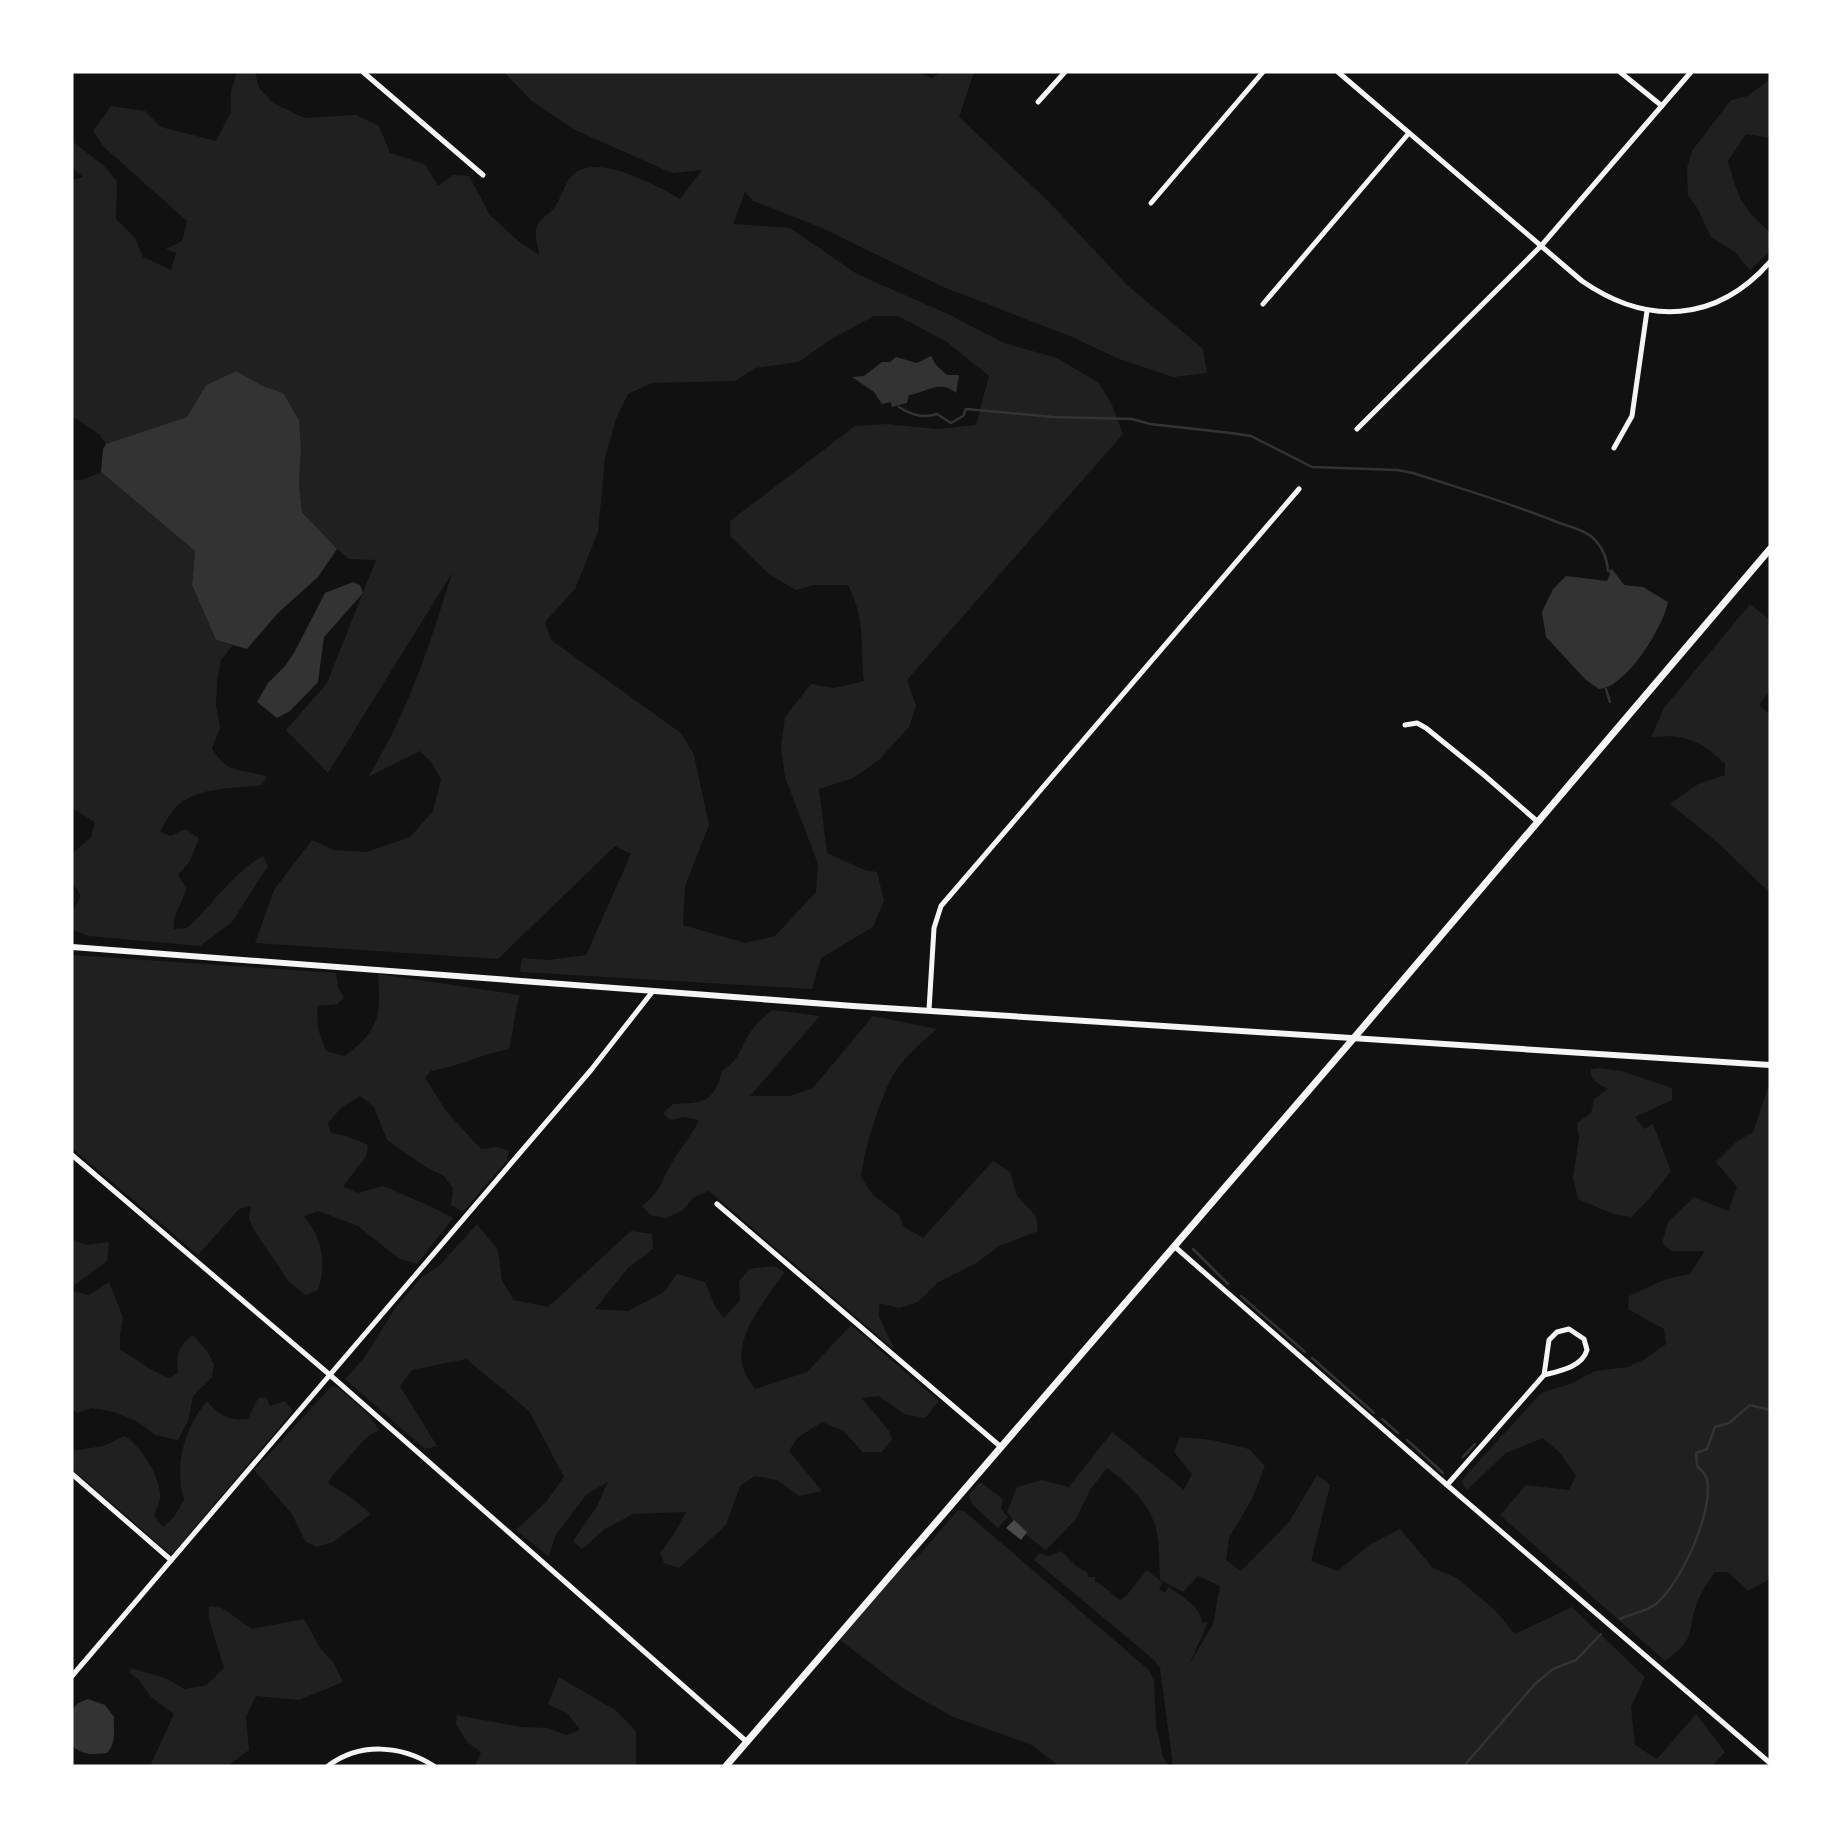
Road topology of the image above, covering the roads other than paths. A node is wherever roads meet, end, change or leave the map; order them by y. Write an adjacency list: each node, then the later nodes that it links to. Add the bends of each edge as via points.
1 (363, 72): 10 (street)
2 (1065, 72): 7 (street)
3 (1263, 72): 11 (street)
4 (1338, 72): 9 (street)
5 (1620, 72): 8 (street)
6 (1691, 72): 8 (street)
7 (1038, 102)
8 (1662, 106): 12 (street)
9 (1409, 133): 12 (street); 14 (street)
10 (483, 175)
11 (1151, 203)
12 (1541, 246): 15 (street, via 1594,290); 16 (street)
13 (1770, 262): 15 (street, via 1746,286 1717,302 1688,310)
14 (1263, 304)
15 (1647, 312): 17 (street, via 1632,416)
16 (1357, 429)
17 (1614, 448)
18 (1299, 489): 24 (street, via 941,906 934,928)
19 (1770, 550): 21 (main road)
20 (1405, 725): 21 (street, via 1417,723 1426,728)
21 (1538, 822): 25 (main road)
22 (72, 947): 23 (street)
23 (653, 991): 24 (street); 30 (street)
24 (929, 1010): 25 (street)
25 (1353, 1039): 26 (street); 29 (main road)
26 (1770, 1065)
27 (72, 1155): 30 (street)
28 (717, 1204): 32 (street)
29 (1174, 1246): 32 (main road); 34 (street)
30 (330, 1375): 35 (street); 37 (street)
31 (1544, 1375): 31 (street, via 1581,1360 1587,1350 1584,1339 1569,1329 1554,1334); 34 (street)
32 (1001, 1447): 37 (main road)
33 (72, 1474): 35 (street)
34 (1447, 1485): 38 (street)
35 (171, 1560): 36 (street)
36 (72, 1676)
37 (747, 1742): 41 (main road)
38 (1770, 1763)
39 (328, 1766): 40 (street, via 347,1755 383,1748 409,1753)
40 (433, 1766)
41 (726, 1766)

